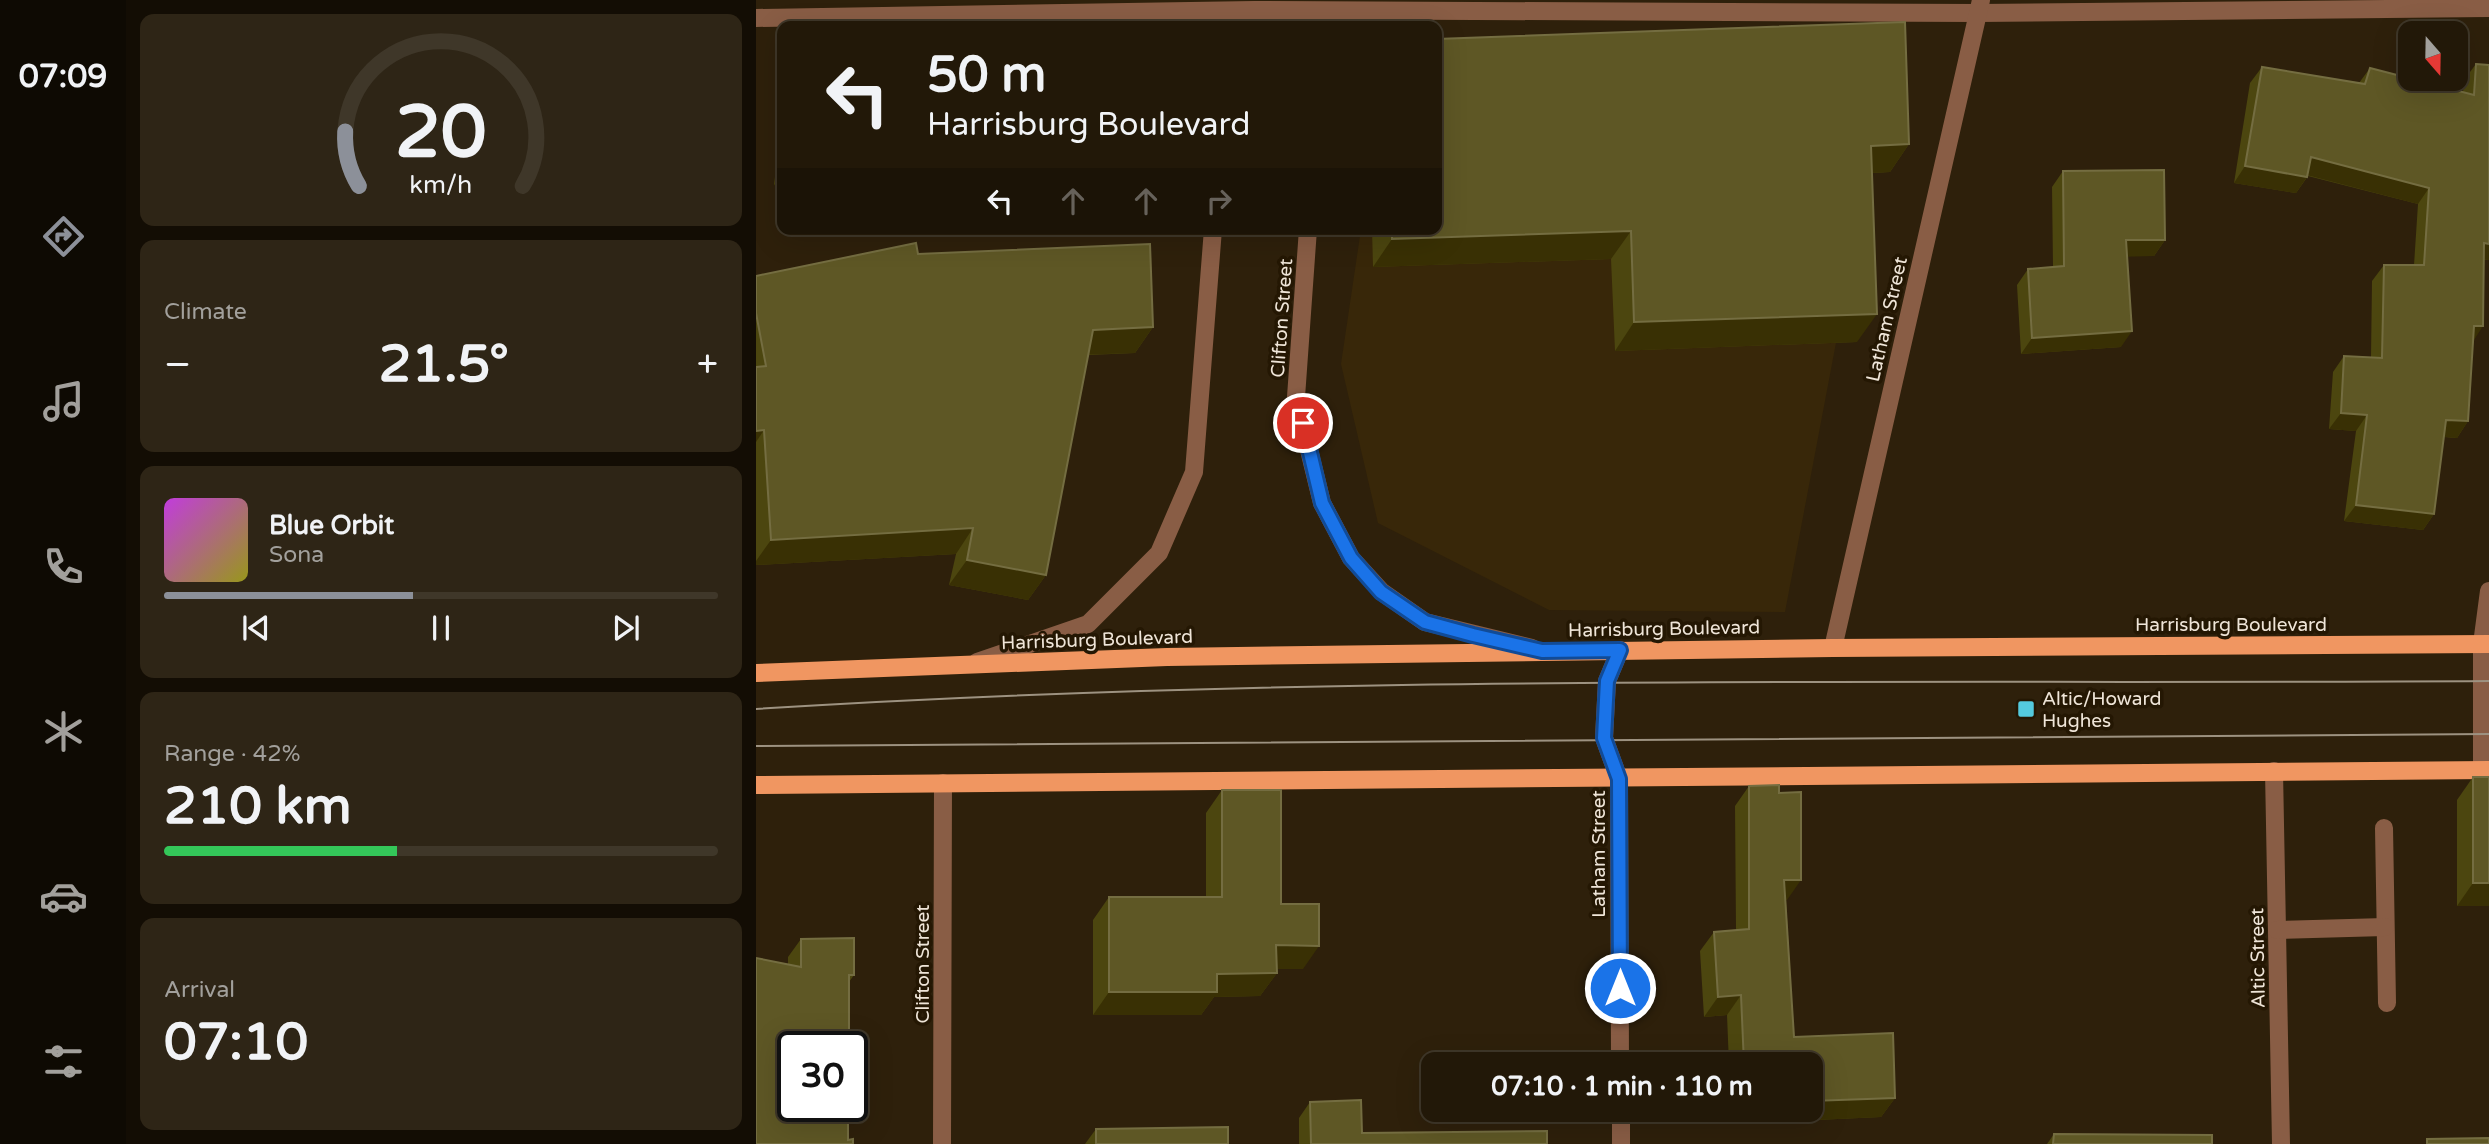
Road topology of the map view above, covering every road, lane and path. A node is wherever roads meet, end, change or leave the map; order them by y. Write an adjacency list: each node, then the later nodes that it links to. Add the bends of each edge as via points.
1 (1980, 6): 2 (street); 3 (street); 10 (street, Latham Street)
2 (2489, 8)
3 (1350, 12): 5 (street)
4 (756, 18): 5 (street)
5 (1218, 19)
6 (1213, 235): 13 (street, via 1194,472 1159,553 1088,624)
7 (1308, 235): 12 (street, Clifton Street, via 1296,397 1322,503 1351,558 1381,592 1425,622)
8 (2489, 591): 9 (street)
9 (2485, 644): 10 (main road, Harrisburg Boulevard); 15 (street)
10 (1833, 648): 11 (main road, Harrisburg Boulevard)
11 (1620, 650): 12 (main road, Harrisburg Boulevard); 17 (street, Latham Street, via 1607,681 1604,738)
12 (1542, 651): 13 (main road, Harrisburg Boulevard)
13 (971, 664): 14 (main road, Harrisburg Boulevard)
14 (756, 673)
15 (2485, 770): 16 (main road)
16 (2274, 771): 17 (main road); 22 (street, Altic Street)
17 (1619, 779): 18 (main road); 24 (street, Latham Street)
18 (943, 783): 19 (main road); 26 (street, Clifton Street)
19 (756, 785)
20 (2384, 828): 21 (street)
21 (2385, 927): 22 (street); 23 (street)
22 (2277, 929): 28 (street, Altic Street)
23 (2387, 1003)
24 (1620, 1052)
25 (1621, 1122): 27 (street)
26 (942, 1144)
27 (1621, 1144)
28 (2281, 1144)

